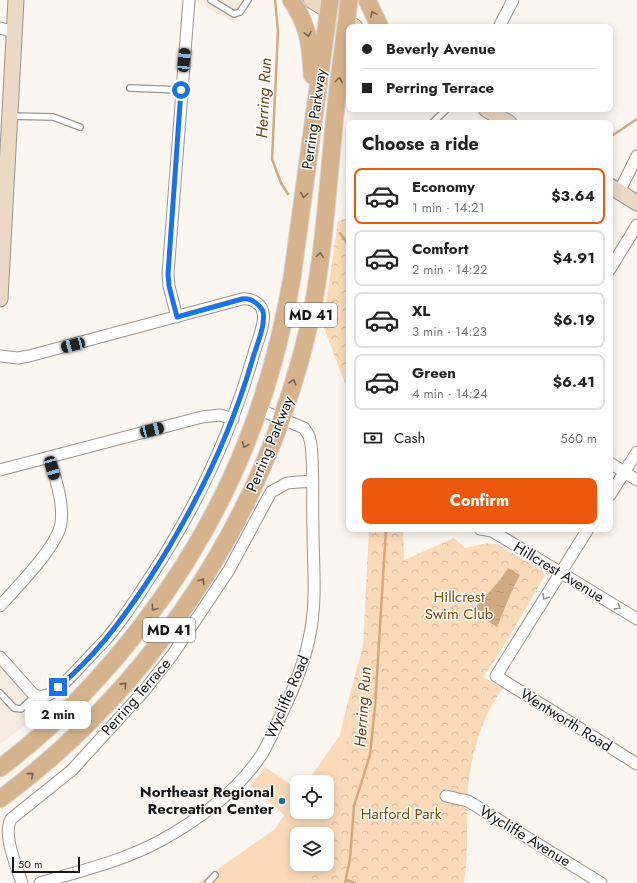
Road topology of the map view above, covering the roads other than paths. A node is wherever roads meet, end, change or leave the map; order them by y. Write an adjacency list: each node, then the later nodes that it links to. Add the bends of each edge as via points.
1 (16, 0): 14 (street)
2 (190, 0): 17 (street)
3 (211, 0): 4 (lane, via 234,14 240,12)
4 (248, 0)
5 (290, 0): 25 (main road, one-way to 25, via 300,12 305,24 312,56)
6 (311, 0): 10 (street)
7 (349, 0): 11 (main road, Perring Parkway / MD 41)
8 (367, 0): 12 (main road, one-way to 8)
9 (513, 0): 13 (street)
10 (329, 5): 11 (street); 25 (main road, Perring Parkway / MD 41)
11 (351, 24)
12 (379, 24)
13 (501, 24)
14 (7, 30): 21 (street)
15 (346, 54): 30 (main road, Perring Parkway / MD 41, one-way to 15, via 333,133)
16 (130, 88): 17 (lane)
17 (181, 90): 34 (street, via 168,274)
18 (346, 104): 30 (main road)
19 (444, 112): 22 (lane)
20 (491, 112): 23 (street)
21 (10, 116): 24 (lane, via 53,117); 28 (street)
22 (435, 120)
23 (504, 120)
24 (80, 127)
25 (313, 129): 36 (main road, Perring Parkway / MD 41, one-way to 36, via 286,314)
26 (637, 156): 27 (street)
27 (615, 189): 29 (street)
28 (3, 201): 33 (street)
29 (637, 203)
30 (327, 207): 38 (main road, Perring Parkway / MD 41, one-way to 30, via 310,320)
31 (637, 225): 32 (street)
32 (613, 264)
33 (0, 299)
34 (177, 317): 35 (street, via 29,356); 37 (street, via 242,299 260,305 263,311 262,327)
35 (0, 356)
36 (258, 409): 38 (street, Wycliffe Road); 56 (main road, Perring Parkway / MD 41, one-way to 56, via 246,442 212,514 163,596 141,626 84,692 52,724)
37 (233, 419): 40 (street, via 220,415 202,417); 54 (street, via 207,478 170,548 137,597 109,636 65,681 46,696)
38 (282, 420): 45 (street, Wycliffe Road, via 304,428 309,436); 58 (main road, Perring Parkway / MD 41, one-way to 38, via 47,762 100,712 162,639 218,557 255,483)
39 (637, 452): 43 (street)
40 (49, 458): 42 (street); 50 (street, via 62,512 60,530 53,543)
41 (613, 465): 43 (street)
42 (0, 470)
43 (624, 472): 44 (street); 46 (street)
44 (637, 480)
45 (312, 481): 60 (street, Perring Terrace, via 287,483 272,492 229,570 149,685 72,770 11,819 8,835); 61 (street, Wycliffe Road, via 314,587 311,633 291,694 262,753 248,773 229,792 159,842 117,859)
46 (613, 490)
47 (494, 532): 49 (street, Hillcrest Avenue)
48 (586, 532): 49 (street)
49 (561, 572): 51 (street, Hillcrest Avenue, one-way to 51); 55 (street, Wentworth Road, one-way to 55, via 496,676)
50 (0, 606)
51 (637, 619)
52 (0, 657): 54 (street)
53 (0, 693): 54 (lane, via 14,708 22,709)
54 (36, 695)
55 (637, 764)
56 (3, 765)
57 (446, 796): 63 (street, Wycliffe Avenue, via 468,801)
58 (0, 799)
59 (215, 875): 62 (lane)
60 (22, 883)
61 (40, 883)
62 (208, 883)
63 (601, 883)

